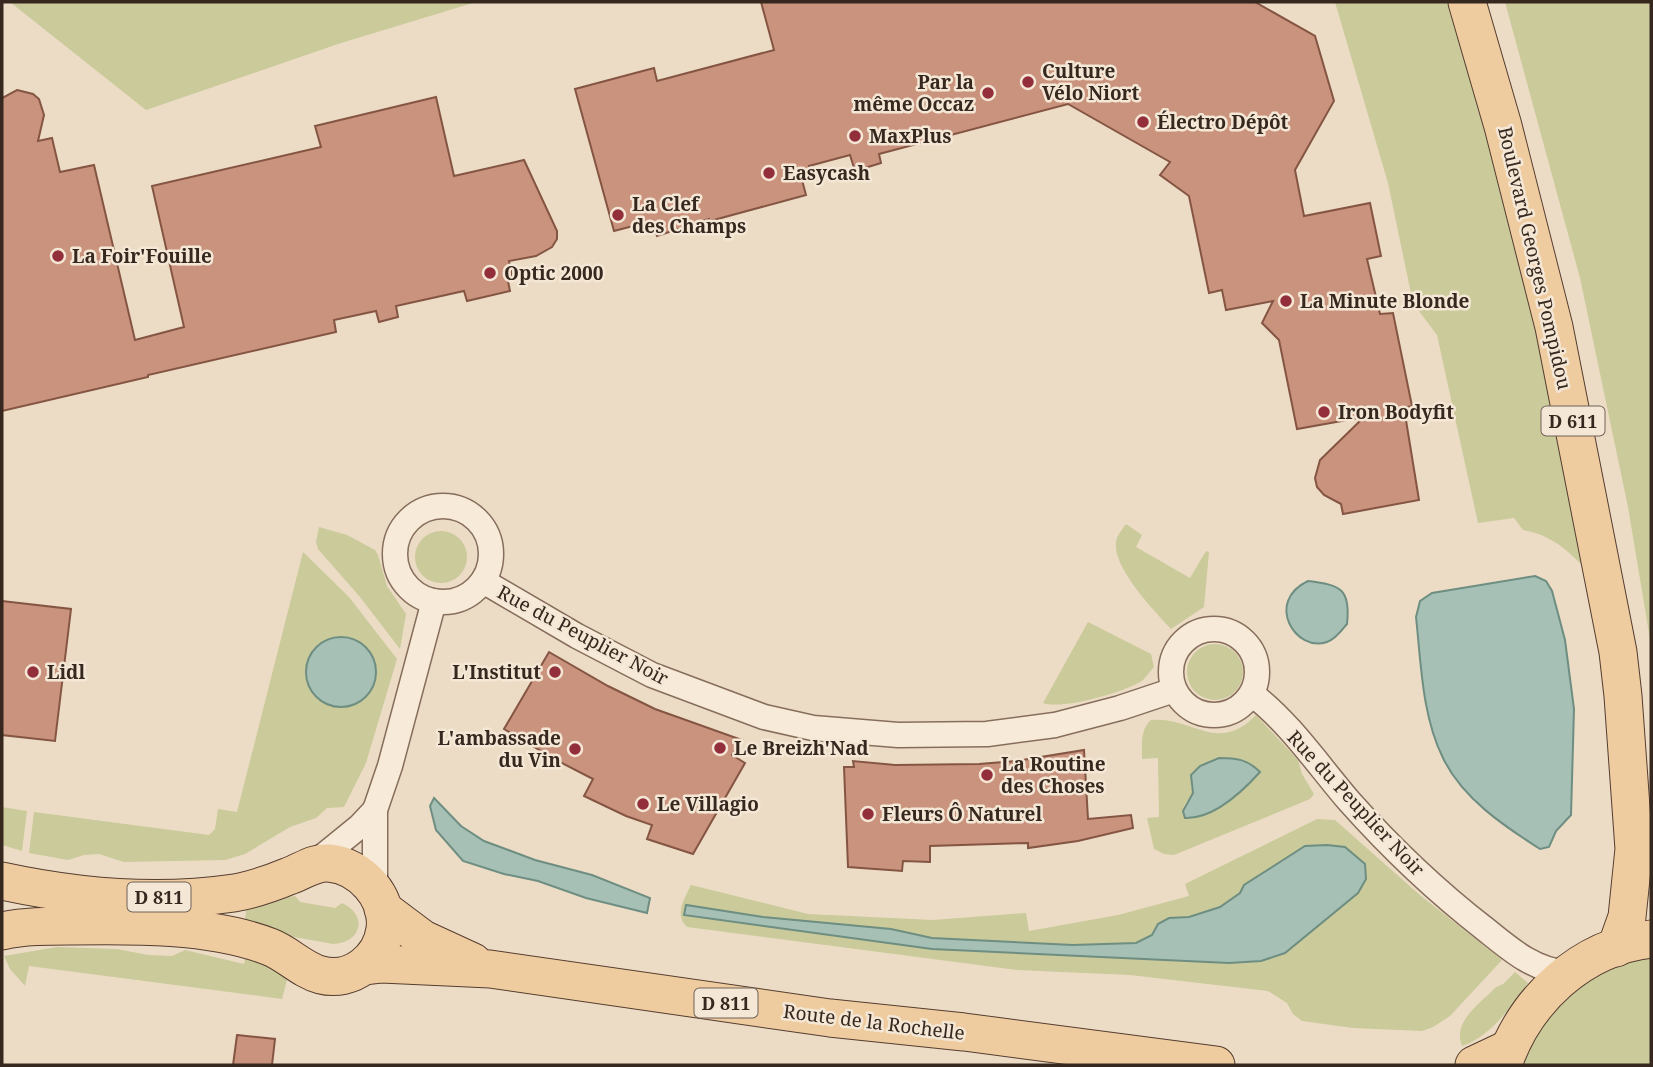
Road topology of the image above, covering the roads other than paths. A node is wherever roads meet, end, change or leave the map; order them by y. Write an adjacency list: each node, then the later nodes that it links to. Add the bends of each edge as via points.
1 (1467, 2): 14 (main road, Boulevard Georges Pompidou / D 611, via 1542,278 1619,663 1634,849 1627,917)
2 (1486, 2): 7 (main road, Boulevard Georges Pompidou / D 611, via 1567,312)
3 (483, 581): 4 (street, via 461,599); 4 (street, via 491,552 479,522 447,506 424,510 400,534 396,562 409,587); 5 (street, Rue du Peuplier Noir, via 652,675 764,717 813,728 898,735 987,734 1055,725)
4 (434, 601): 8 (street)
5 (1174, 690): 6 (street, via 1192,710 1219,716 1244,705); 6 (street, via 1171,664 1176,651 1192,634 1215,628 1230,631 1252,650 1258,665)
6 (1252, 694): 17 (street, Rue du Peuplier Noir, via 1449,901 1534,965)
7 (1651, 738)
8 (375, 810): 9 (street); 11 (street)
9 (312, 865): 10 (main road, Route de la Rochelle / D 811, via 275,882 189,897 83,894); 11 (main road, Route de la Rochelle / D 811, via 345,866 363,877)
10 (2, 881)
11 (379, 900): 15 (main road, via 385,923 383,940); 16 (main road, Route de la Rochelle / D 811, via 423,939)
12 (2, 931): 15 (main road, Route de la Rochelle / D 811, via 48,926 173,928 269,947 329,977 345,976)
13 (1651, 939): 14 (main road)
14 (1616, 948): 17 (main road)
15 (366, 965): 16 (main road, Route de la Rochelle / D 811)
16 (490, 969): 19 (main road, Route de la Rochelle / D 811, via 830,1018)
17 (1567, 973): 18 (main road, via 1524,1020)
18 (1506, 1057): 20 (main road)
19 (1216, 1065)
20 (1474, 1065)

